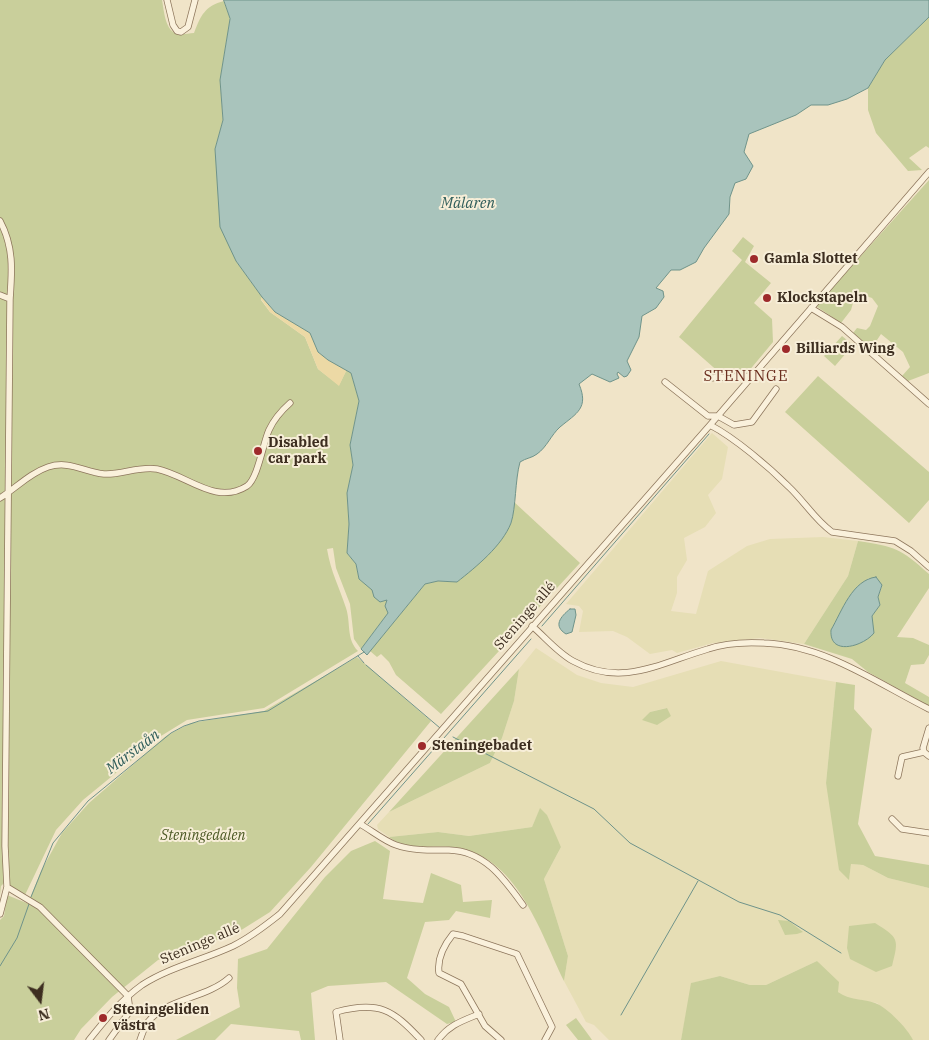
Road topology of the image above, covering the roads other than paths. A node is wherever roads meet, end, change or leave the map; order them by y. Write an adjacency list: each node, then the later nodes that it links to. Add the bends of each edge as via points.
1 (167, 0): 2 (street, via 172,25 181,32 188,27)
2 (195, 0)
3 (929, 172): 7 (street, Steninge allé)
4 (0, 221): 6 (street, via 11,247)
5 (0, 295): 6 (street)
6 (10, 300): 16 (street)
7 (811, 308): 8 (street, Steninge allé); 13 (street, via 842,328)
8 (752, 376): 9 (street); 14 (street, Steninge allé)
9 (710, 378)
10 (665, 382): 14 (street, via 700,412)
11 (776, 389): 14 (street, via 752,422 734,425)
12 (290, 402): 16 (street, via 274,419 255,474 248,485 235,491 208,490 157,469 136,468 103,474 66,464 48,467)
13 (929, 404)
14 (718, 416): 15 (street, Steninge allé)
15 (710, 425): 20 (street, via 724,432 789,487 832,532 895,542 911,551); 21 (street, Steninge allé)
16 (9, 493): 17 (street); 19 (street)
17 (0, 498)
18 (0, 514): 19 (street)
19 (8, 516): 29 (street)
20 (929, 568)
21 (532, 626): 22 (street, via 571,660 594,670 621,674 643,671 710,648 738,643 792,646 848,666); 27 (street, Steninge allé)
22 (929, 709)
23 (929, 728): 24 (street, via 923,748)
24 (926, 754): 25 (street, via 902,757)
25 (898, 776)
26 (892, 820): 28 (street, via 902,828)
27 (360, 824): 30 (street, via 395,845 419,850 453,850 480,858 499,872); 33 (street, Steninge allé, via 280,914 259,931 233,946 162,974)
28 (929, 833)
29 (7, 887): 31 (street); 33 (street, via 35,903)
30 (523, 905)
31 (0, 914)
32 (229, 978): 37 (street, via 220,986 161,1012 148,1022)
33 (128, 996): 35 (street, Steninge allé); 36 (street, via 130,1011)
34 (479, 1014): 40 (street, via 455,1024); 41 (street, via 489,1030); 42 (street, via 461,984 439,973 438,963 453,934 518,954 552,1027)
35 (89, 1040)
36 (109, 1040)
37 (140, 1040)
38 (340, 1040): 39 (street, via 336,1012 355,1007 389,1011)
39 (421, 1040)
40 (438, 1040)
41 (501, 1040)
42 (545, 1040)

